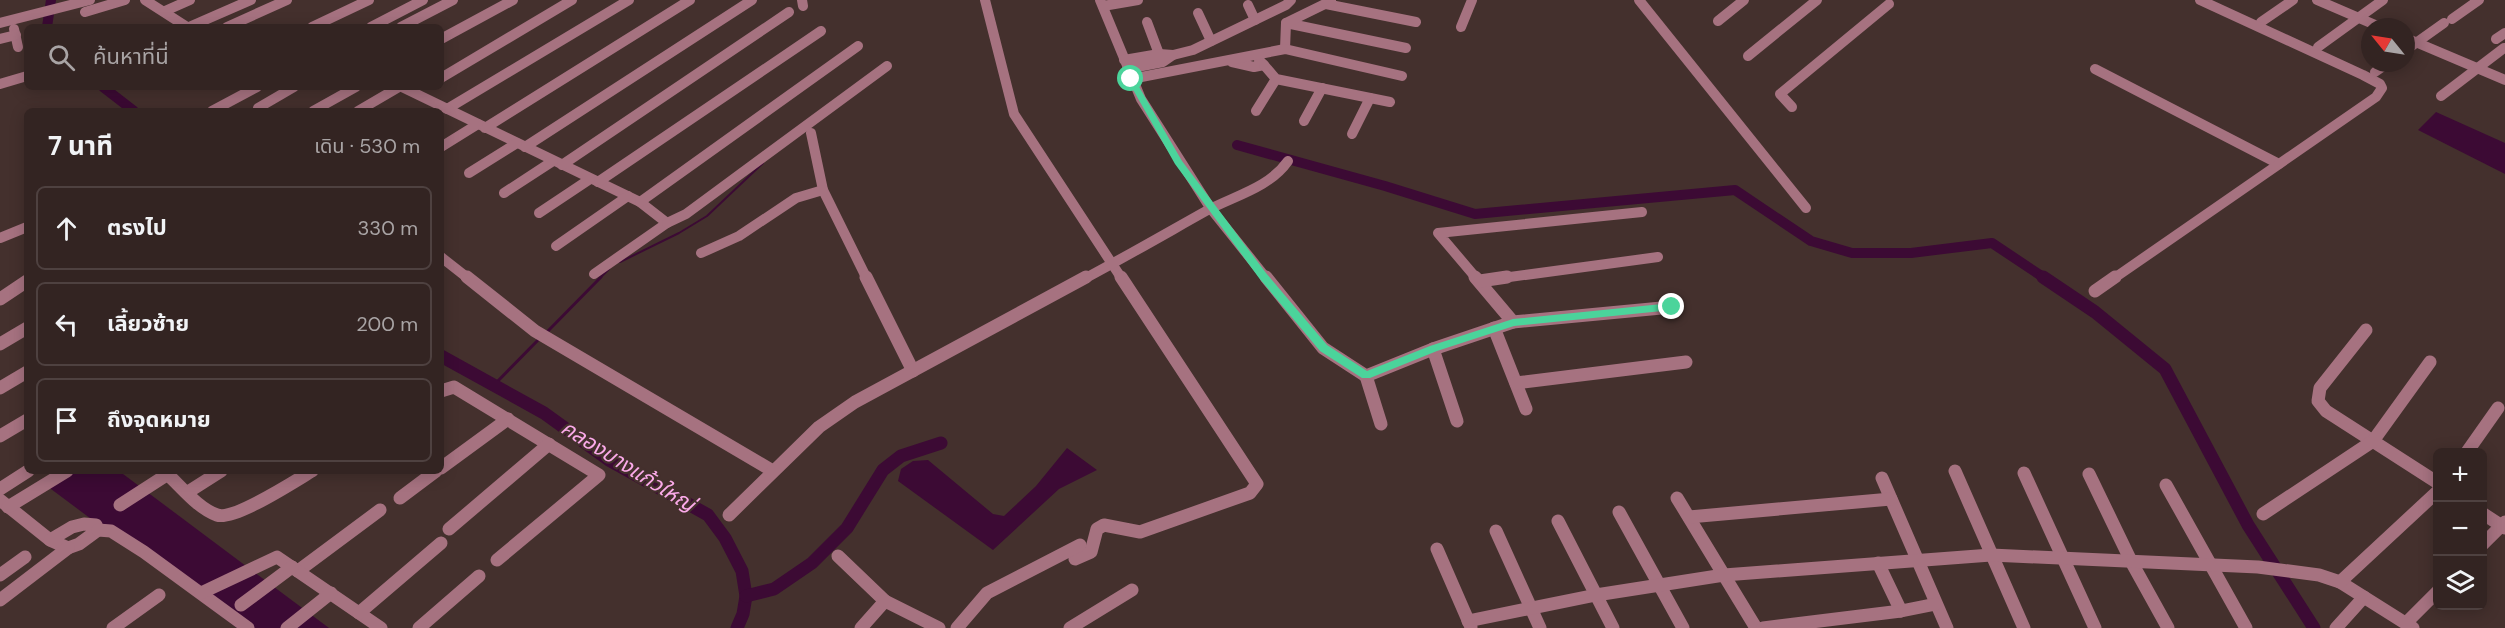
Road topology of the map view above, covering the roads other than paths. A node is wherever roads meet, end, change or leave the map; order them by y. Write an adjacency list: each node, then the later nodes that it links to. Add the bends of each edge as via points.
1 (90, 0): 44 (street)
2 (125, 0): 34 (street)
3 (145, 0): 33 (street)
4 (190, 0): 33 (street)
5 (251, 0): 47 (street)
6 (287, 0): 48 (street)
7 (369, 0): 49 (street)
8 (423, 0): 50 (street)
9 (453, 0): 51 (street)
10 (513, 0): 54 (street)
11 (573, 0): 74 (street)
12 (629, 0): 91 (street)
13 (690, 0): 100 (street)
14 (752, 0): 104 (street)
15 (985, 0): 125 (street, via 1014,114)
16 (1138, 0): 28 (street)
17 (1291, 0): 39 (street)
18 (1472, 0): 52 (street)
19 (1639, 0): 115 (street)
20 (1744, 0): 40 (street)
21 (1817, 0): 66 (street)
22 (1877, 0): 30 (street)
23 (2200, 0): 107 (street, via 2363,75 2382,88 2376,97)
24 (2293, 0): 43 (street)
25 (2317, 0): 37 (street)
26 (2383, 0): 37 (street)
27 (2479, 0): 57 (street)
28 (1126, 1): 31 (street)
29 (1330, 2): 42 (street); 45 (street)
30 (1891, 2): 92 (street, via 1780,94)
31 (1101, 3): 73 (street)
32 (1248, 5): 39 (street)
33 (165, 11): 46 (street)
34 (85, 12)
35 (789, 12): 106 (street)
36 (1198, 13): 56 (street)
37 (2358, 18): 38 (street); 59 (street)
38 (2361, 19)
39 (1255, 20): 56 (street)
40 (1718, 21)
41 (1147, 22): 64 (street)
42 (1416, 22)
43 (2261, 22)
44 (0, 23)
45 (1286, 23): 61 (street); 63 (street)
46 (184, 24)
47 (195, 24)
48 (234, 24)
49 (318, 24)
50 (377, 24)
51 (408, 24)
52 (1461, 27)
53 (821, 31): 109 (street)
54 (444, 37)
55 (0, 39): 60 (street, via 15,32)
56 (1211, 41): 65 (street)
57 (2417, 43): 72 (street)
58 (858, 46): 113 (street)
59 (2318, 47)
60 (18, 48)
61 (1406, 48)
62 (2504, 48): 72 (street)
63 (1285, 49): 67 (street); 75 (street)
64 (1158, 54): 65 (street); 73 (street)
65 (1173, 55): 73 (street, via 1163,62)
66 (1748, 56)
67 (1243, 57): 68 (street); 69 (street, via 1260,60)
68 (1225, 61): 69 (street, via 1254,67); 73 (street)
69 (1264, 65): 77 (street)
70 (887, 66): 118 (street, via 686,214)
71 (2095, 69): 107 (street)
72 (2478, 69): 78 (street); 88 (street)
73 (1127, 70): 114 (street, via 1179,162)
74 (444, 76)
75 (1402, 76)
76 (24, 77): 79 (street)
77 (1276, 79): 80 (street); 98 (street)
78 (2505, 80)
79 (0, 84)
80 (1322, 88): 89 (street); 99 (street)
81 (251, 90): 93 (street)
82 (289, 90): 94 (street)
83 (351, 90): 95 (street)
84 (396, 90): 96 (street)
85 (408, 90): 87 (street)
86 (420, 90): 87 (street)
87 (415, 93): 91 (street)
88 (2441, 96)
89 (1370, 98): 90 (street); 102 (street)
90 (1390, 102)
91 (443, 107): 97 (street); 100 (street)
92 (1792, 107)
93 (218, 108)
94 (258, 108)
95 (319, 108)
96 (363, 108)
97 (440, 108)
98 (1256, 111)
99 (1304, 121)
100 (482, 126): 103 (street); 104 (street)
101 (811, 133): 110 (street)
102 (1352, 134)
103 (444, 145)
104 (521, 145): 106 (street); 108 (street)
105 (1288, 161): 114 (street, via 1269,180)
106 (558, 163): 109 (street); 111 (street)
107 (2279, 164): 131 (street)
108 (469, 173)
109 (594, 181): 112 (street); 117 (street)
110 (823, 190): 122 (street, via 796,198 739,236); 142 (street)
111 (504, 193)
112 (628, 196): 113 (street); 121 (street)
113 (640, 202): 118 (street)
114 (1211, 208): 125 (street); 144 (street, via 1323,348)
115 (1806, 208)
116 (1642, 212): 128 (street, via 1438,233)
117 (539, 213)
118 (667, 223): 126 (street)
119 (24, 228): 120 (street)
120 (0, 238)
121 (556, 246)
122 (701, 253)
123 (1658, 257): 128 (street)
124 (444, 259): 159 (street, via 540,334)
125 (1113, 264): 142 (street); 235 (street, via 1257,484 1250,493 1140,532 1104,525 1096,529 1091,552 1078,552 987,594)
126 (594, 274)
127 (24, 281): 130 (street)
128 (1480, 281): 134 (street)
129 (24, 282): 132 (street)
130 (0, 287)
131 (2095, 291)
132 (0, 299)
133 (1672, 307): 134 (street)
134 (1513, 322): 135 (street)
135 (1494, 328): 139 (street); 145 (street)
136 (24, 330): 138 (street)
137 (2366, 330): 155 (street, via 2320,388 2317,402)
138 (0, 344)
139 (1433, 349): 144 (street); 151 (street)
140 (1686, 362): 145 (street)
141 (2430, 362): 155 (street)
142 (913, 371): 159 (street, via 835,415)
143 (24, 374): 146 (street)
144 (1366, 376): 153 (street)
145 (1516, 383): 149 (street)
146 (0, 388)
147 (444, 390): 150 (street, via 454,387)
148 (2498, 408): 157 (street)
149 (1526, 409)
150 (508, 419): 156 (street); 158 (street)
151 (1457, 421)
152 (24, 422): 154 (street)
153 (1381, 424)
154 (0, 436)
155 (2373, 441): 171 (street); 183 (street)
156 (549, 444): 189 (street); 201 (street, via 599,475)
157 (2470, 448)
158 (444, 466)
159 (773, 471): 184 (street)
160 (1955, 471): 197 (street)
161 (2024, 473): 200 (street)
162 (24, 474): 173 (street)
163 (61, 474): 179 (street)
164 (163, 474): 180 (street)
165 (168, 474): 174 (street)
166 (216, 474): 174 (street)
167 (307, 474): 174 (street, via 234,514 219,516)
168 (432, 474): 176 (street)
169 (2090, 474): 204 (street)
170 (1882, 478): 178 (street)
171 (2433, 480)
172 (2166, 485): 205 (street)
173 (0, 489)
174 (188, 492)
175 (2433, 496): 210 (street)
176 (400, 498)
177 (1677, 498): 186 (street)
178 (1891, 499): 186 (street); 202 (street)
179 (4, 503): 192 (street)
180 (120, 506)
181 (380, 510): 206 (street)
182 (1619, 512): 211 (street)
183 (2263, 514)
184 (729, 515)
185 (2487, 516): 188 (street)
186 (1689, 517): 208 (street)
187 (1558, 522): 216 (street)
188 (2504, 525): 193 (street)
189 (449, 529)
190 (98, 531): 192 (street, via 90,523 68,529); 195 (street); 213 (street, via 111,531)
191 (1496, 531): 223 (street)
192 (50, 540): 195 (street)
193 (2487, 540)
194 (441, 543): 225 (street)
195 (68, 548): 219 (street)
196 (1437, 549): 226 (street)
197 (1991, 555): 200 (street); 202 (street); 243 (street)
198 (837, 556): 220 (street)
199 (25, 557): 207 (street)
200 (2061, 558): 204 (street); 244 (street)
201 (497, 560)
202 (1917, 560): 203 (street); 221 (street)
203 (1878, 562): 208 (street); 224 (street)
204 (2132, 562): 205 (street); 245 (street)
205 (2210, 567): 210 (street, via 2297,571); 246 (street)
206 (295, 569): 213 (street, via 277,556); 214 (street); 222 (street)
207 (0, 575)
208 (1724, 575): 211 (street); 240 (street)
209 (478, 576): 232 (street)
210 (2340, 582): 217 (street)
211 (1660, 585): 216 (street); 239 (street)
212 (1132, 590): 236 (street)
213 (201, 593): 230 (street)
214 (331, 593): 225 (street); 231 (street)
215 (159, 595): 229 (street)
216 (1596, 595): 223 (street); 238 (street)
217 (2364, 597): 227 (street); 247 (street)
218 (2433, 597): 227 (street)
219 (0, 600)
220 (885, 601): 233 (street); 234 (street)
221 (1936, 604): 224 (street); 242 (street)
222 (241, 605)
223 (1531, 608): 226 (street); 237 (street)
224 (1901, 611): 241 (street)
225 (359, 613): 228 (street)
226 (1470, 625)
227 (2409, 626)
228 (376, 627)
229 (112, 628)
230 (248, 628)
231 (287, 628)
232 (419, 628)
233 (861, 628)
234 (939, 628)
235 (957, 628)
236 (1070, 628)
237 (1540, 628)
238 (1613, 628)
239 (1683, 628)
240 (1756, 628)
241 (1763, 628)
242 (1947, 628)
243 (2024, 628)
244 (2095, 628)
245 (2168, 628)
246 (2246, 628)
247 (2336, 628)

